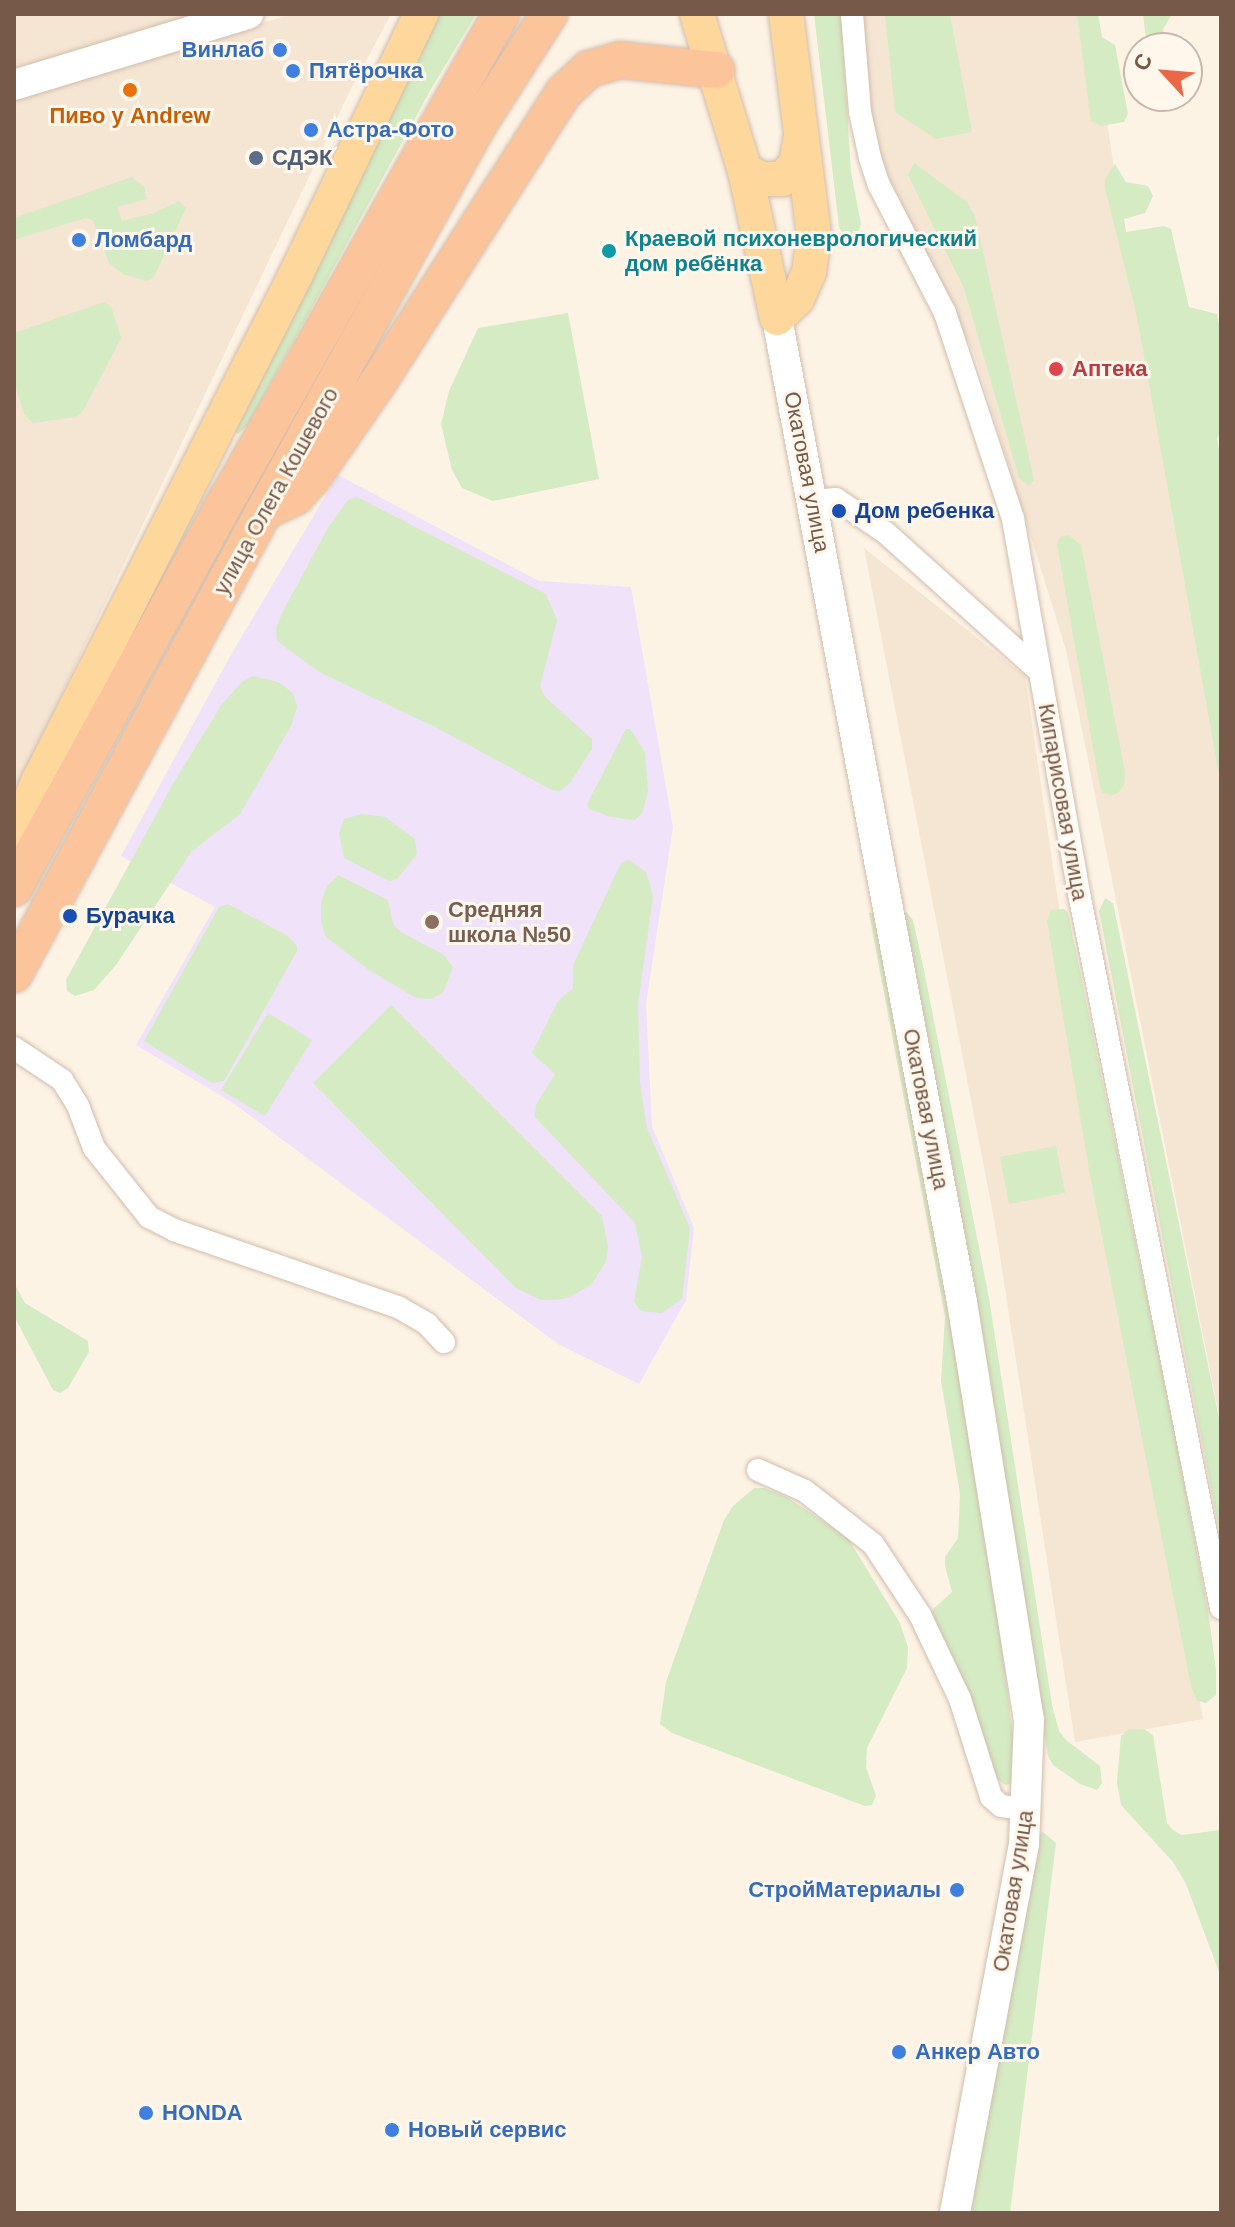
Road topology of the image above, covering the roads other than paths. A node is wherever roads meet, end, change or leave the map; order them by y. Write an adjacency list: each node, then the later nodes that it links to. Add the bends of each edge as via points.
1 (248, 14): 9 (main road)
2 (421, 14): 16 (main road)
3 (501, 14): 17 (highway, улица Олега Кошевого)
4 (549, 14): 14 (highway, улица Олега Кошевого, via 478,125)
5 (697, 14): 8 (main road, Окатовая улица)
6 (786, 14): 10 (main road)
7 (852, 14): 15 (street, Кипарисовая улица, via 860,112 870,158 945,313 981,413 1013,519)
8 (716, 70): 11 (main road, Окатовая улица); 14 (highway, via 620,60 589,69 563,93 313,477 295,497)
9 (14, 85)
10 (803, 128): 11 (main road, via 798,159 786,177 762,179); 12 (main road, via 814,235 809,272 797,299)
11 (745, 171): 12 (main road, Окатовая улица)
12 (777, 318): 13 (main road, Окатовая улица)
13 (813, 501): 15 (street, via 836,499 886,533); 23 (main road, Окатовая улица, via 970,1349 1029,1720)
14 (264, 511): 18 (highway, улица Олега Кошевого)
15 (1039, 671): 22 (street, Кипарисовая улица)
16 (14, 838)
17 (14, 888)
18 (14, 974)
19 (14, 1048): 20 (street, via 62,1080 94,1148 149,1217 398,1307 427,1324)
20 (444, 1342)
21 (758, 1470): 23 (street, via 805,1491 873,1544 920,1615 960,1699 991,1797 1001,1806)
22 (1221, 1608)
23 (1027, 1809): 24 (main road, Окатовая улица)
24 (955, 2213)

